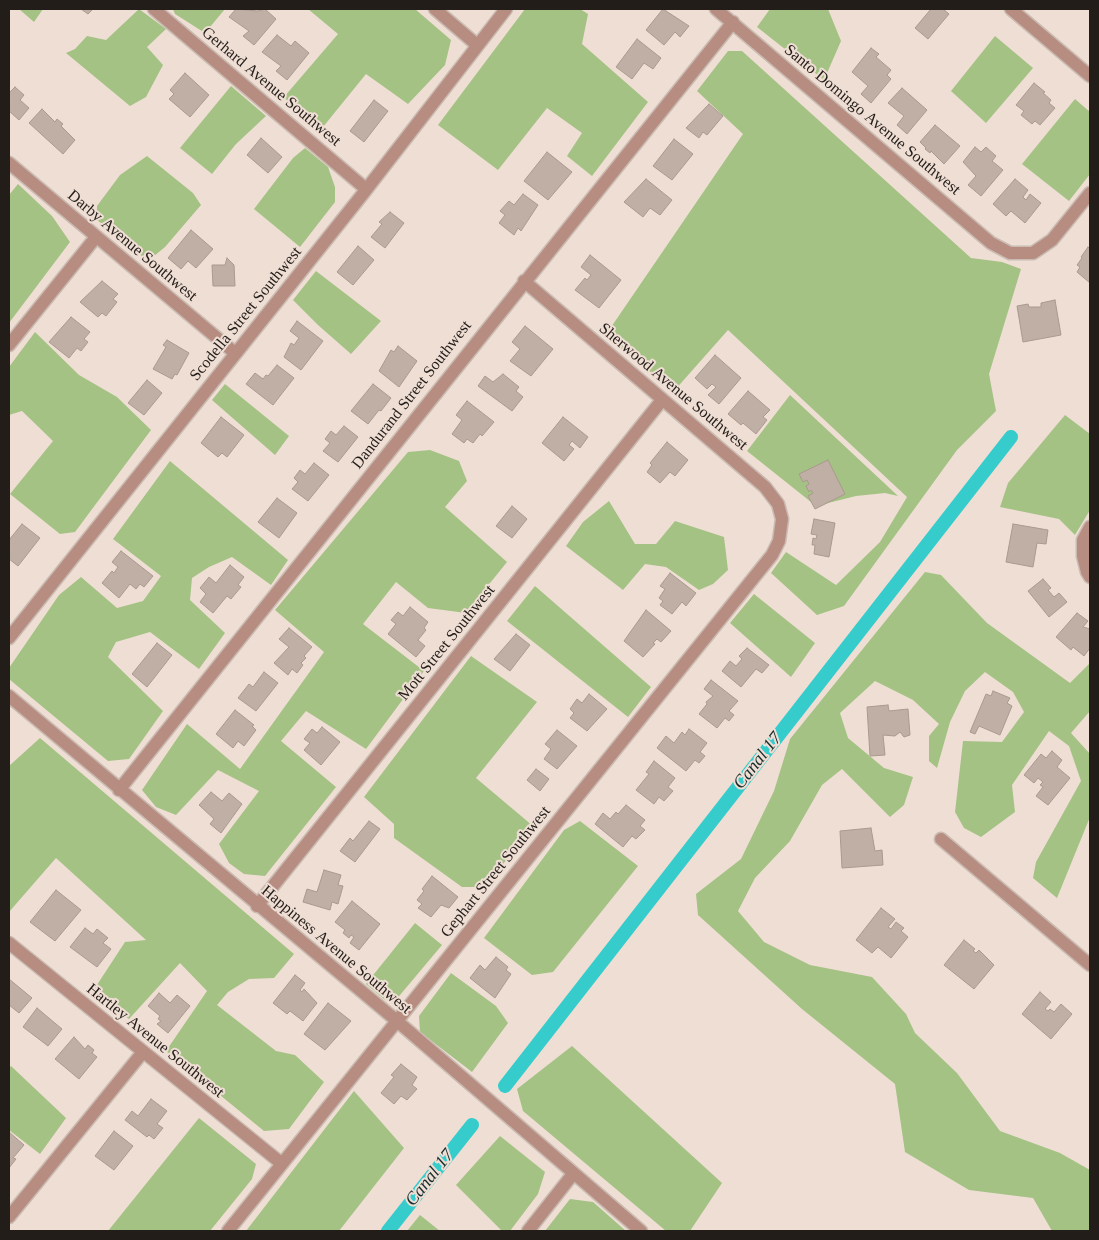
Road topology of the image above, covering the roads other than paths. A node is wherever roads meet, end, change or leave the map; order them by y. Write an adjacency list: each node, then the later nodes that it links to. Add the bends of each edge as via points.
1 (154, 9): 10 (street, Gerhard Avenue Southwest)
2 (435, 9): 7 (street)
3 (506, 9): 7 (street, Scodella Street Southwest)
4 (716, 9): 6 (street, Santo Domingo Avenue Southwest)
5 (1011, 9): 8 (street)
6 (733, 22): 11 (street, Santo Domingo Avenue Southwest, via 991,242 1010,253 1033,253 1052,240); 13 (street, Dandurand Street Southwest)
7 (477, 45): 10 (street, Scodella Street Southwest)
8 (1090, 76)
9 (9, 163): 12 (street, Darby Avenue Southwest)
10 (366, 189): 15 (street, Scodella Street Southwest)
11 (1090, 192)
12 (96, 237): 14 (street); 15 (street, Darby Avenue Southwest)
13 (524, 280): 16 (street, Sherwood Avenue Southwest); 22 (street, Dandurand Street Southwest)
14 (9, 345)
15 (235, 353): 20 (street, Scodella Street Southwest)
16 (662, 400): 18 (street, Sherwood Avenue Southwest, via 765,487 778,504); 24 (street, Mott Street Southwest)
17 (1090, 527): 19 (street, via 1083,540 1083,556)
18 (782, 530): 27 (street, Gephart Street Southwest, via 772,555)
19 (1090, 576)
20 (9, 638)
21 (9, 696): 22 (street, Happiness Avenue Southwest)
22 (119, 790): 24 (street, Happiness Avenue Southwest)
23 (941, 839): 26 (street)
24 (257, 906): 27 (street, Happiness Avenue Southwest)
25 (9, 944): 28 (street, Hartley Avenue Southwest)
26 (1090, 965)
27 (397, 1021): 29 (street, Gephart Street Southwest); 30 (street, Happiness Avenue Southwest)
28 (143, 1052): 29 (street, Hartley Avenue Southwest); 31 (street)
29 (281, 1163): 32 (street, Gephart Street Southwest)
30 (573, 1174): 33 (street); 34 (street, Happiness Avenue Southwest)
31 (9, 1217)
32 (228, 1231)
33 (528, 1231)
34 (641, 1231)

